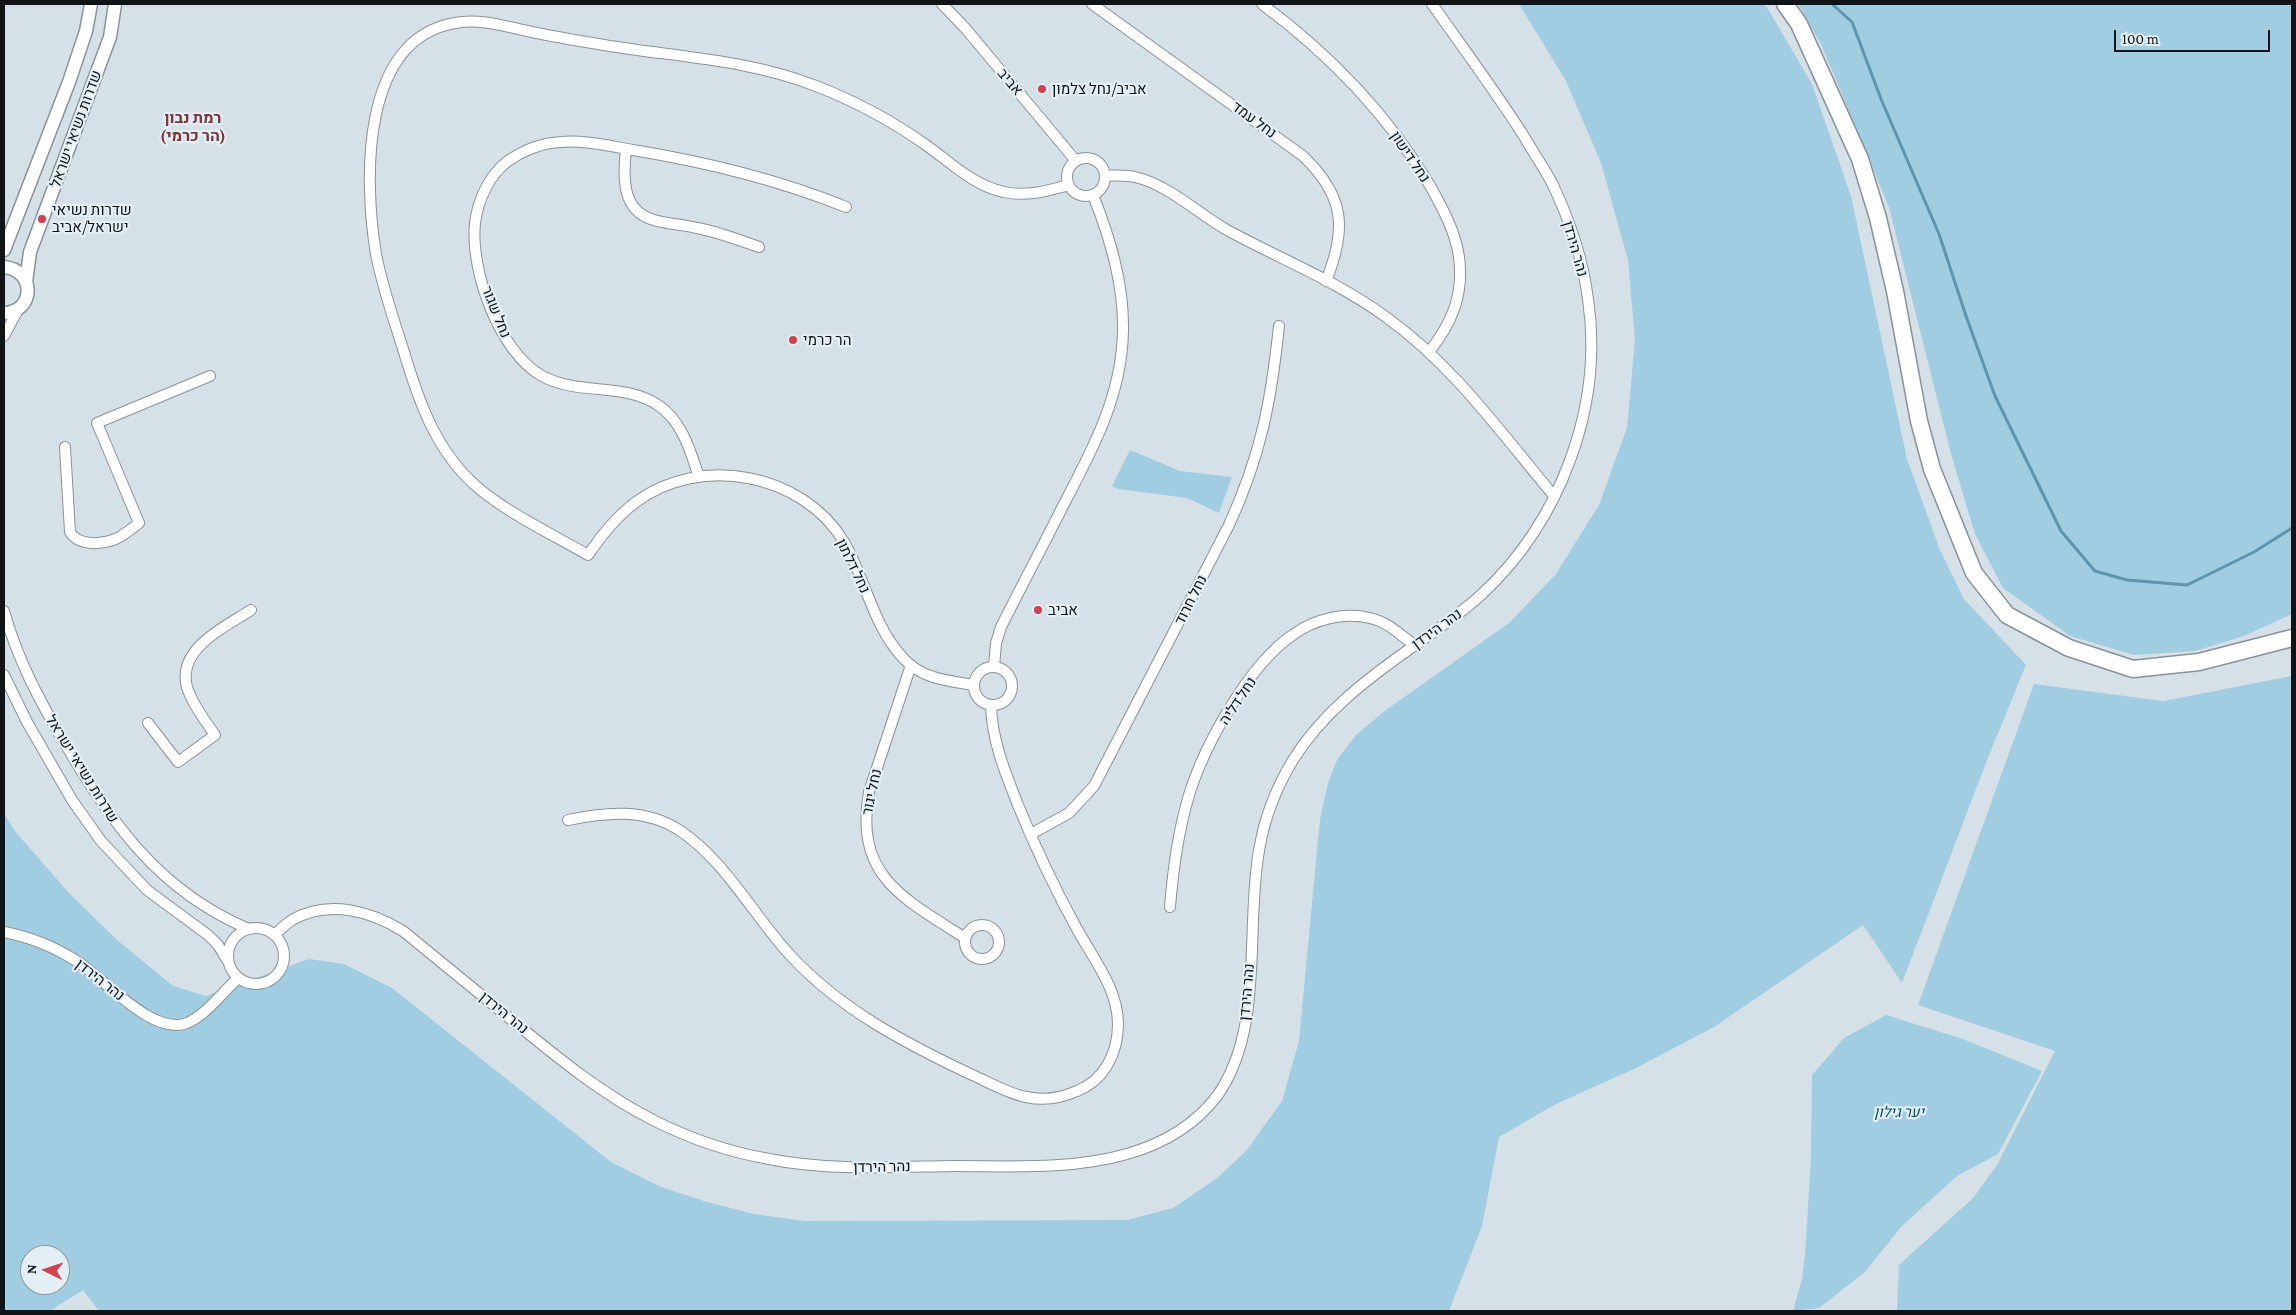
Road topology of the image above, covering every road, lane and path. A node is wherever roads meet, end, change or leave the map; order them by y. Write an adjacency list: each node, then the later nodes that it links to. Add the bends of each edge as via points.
1 (91, 4): 15 (street, שדרות נשיאי ישראל, via 86,31 69,82)
2 (115, 4): 18 (street, שדרות נשיאי ישראל, via 110,37 30,252)
3 (942, 4): 9 (street, אביב)
4 (1092, 4): 17 (street, נחל עמד, via 1315,167 1332,191 1340,215 1340,240)
5 (1262, 4): 23 (street, נחל דישון, via 1329,59 1378,111 1448,218 1459,258 1459,288 1452,318)
6 (1432, 4): 27 (street, נהר הירדן, via 1513,119 1551,180 1576,242 1589,302 1591,360 1584,416 1568,468)
7 (1785, 4): 30 (main road, via 1799,24 1860,159 1884,245 1919,421 1932,469 1974,573 2007,615 2069,648 2133,669 2199,662)
8 (626, 149): 13 (street, נחל שגור, via 746,173); 14 (street, via 626,192 639,213 656,221 704,229); 26 (street, נחל שגור, via 562,142 540,145 506,162 484,190 478,206 475,240 478,262 500,327 520,359 540,375 565,386 630,394 656,404 671,416 682,432)
9 (1076, 161): 10 (street, via 1084,158 1093,160 1100,165); 11 (street, via 1068,173)
10 (1105, 176): 12 (street, via 1102,187); 17 (street, via 1127,176 1156,184 1222,227)
11 (1068, 185): 12 (street, via 1079,195); 26 (street, נחל דלתון, via 1031,194 995,190 863,107 792,77 741,64 608,46 478,21 443,25 415,40 394,64 380,94 373,139 370,198 379,269 416,391 441,444 475,485 588,555 610,525 637,501 667,485)
12 (1094, 195): 33 (street, via 1116,263 1123,331 1120,367 1112,402 1098,438 1001,627)
13 (846, 207)
14 (759, 247)
15 (4, 250)
16 (4, 267): 18 (street, via 19,272)
17 (1326, 281): 23 (street, via 1386,316)
18 (26, 282): 19 (street, שדרות נשיאי ישראל, via 26,298)
19 (19, 308): 20 (street); 22 (street)
20 (4, 312)
21 (1279, 326): 39 (street, נחל חרוד, via 1272,391 1262,439 1229,525 1098,779 1069,814)
22 (4, 336)
23 (1429, 352): 27 (street, via 1463,387)
24 (210, 376): 25 (street, via 97,423 140,523 113,540 80,542 73,538)
25 (65, 447)
26 (699, 477): 32 (street, נחל דלתון, via 732,475 763,481 794,494 820,514 843,540 885,634)
27 (1554, 496): 31 (street, נהר הירדן, via 1545,516 1516,558 1481,595)
28 (251, 610): 37 (street, via 200,645 188,662 185,676 188,689 215,735 178,762)
29 (4, 611): 41 (street, שדרות נשיאי ישראל, via 25,670 46,712 118,828 174,884 220,916)
30 (2292, 638)
31 (1415, 645): 40 (street, נחל דליה, via 1386,623 1358,616 1335,617 1314,623 1281,644 1241,693 1210,743 1199,768 1178,840); 43 (street, נהר הירדן, via 1335,708 1295,758 1279,786 1258,852 1246,1018 1240,1046 1219,1093 1182,1130 1128,1154 1055,1165 849,1168 811,1166 741,1154 680,1133 602,1090 403,930 384,919 345,909 326,910 292,920)
32 (911, 665): 35 (street, נחל דלתון, via 940,679); 44 (street, נחל יגור, via 869,792 866,810 868,842 878,869 896,891)
33 (994, 667): 35 (street, via 980,672); 36 (street, via 1007,674 1012,688 1005,700)
34 (4, 676): 45 (street, שדרות נשיאי ישראל, via 72,800 102,841 147,890 208,935)
35 (974, 685): 36 (street, via 979,699)
36 (992, 705): 39 (street, via 992,724 1000,757)
37 (148, 723)
38 (568, 820): 39 (street, via 620,813 642,815 678,829 720,867 764,925 801,966 855,1011 908,1044 1007,1091 1046,1099 1075,1092 1098,1077 1110,1062 1117,1043 1118,1021 1112,996 1099,968 1066,909)
39 (1031, 834)
40 (1170, 908)
41 (249, 929): 43 (street, via 263,929); 45 (street, via 232,942)
42 (4, 932): 46 (street, נהר הירדן, via 37,941 65,954 145,1015 169,1025 187,1023 196,1017)
43 (274, 935): 46 (street, via 280,941 284,954 284,963 278,974 259,984)
44 (965, 938)
45 (229, 963): 46 (street)
46 (238, 978)

